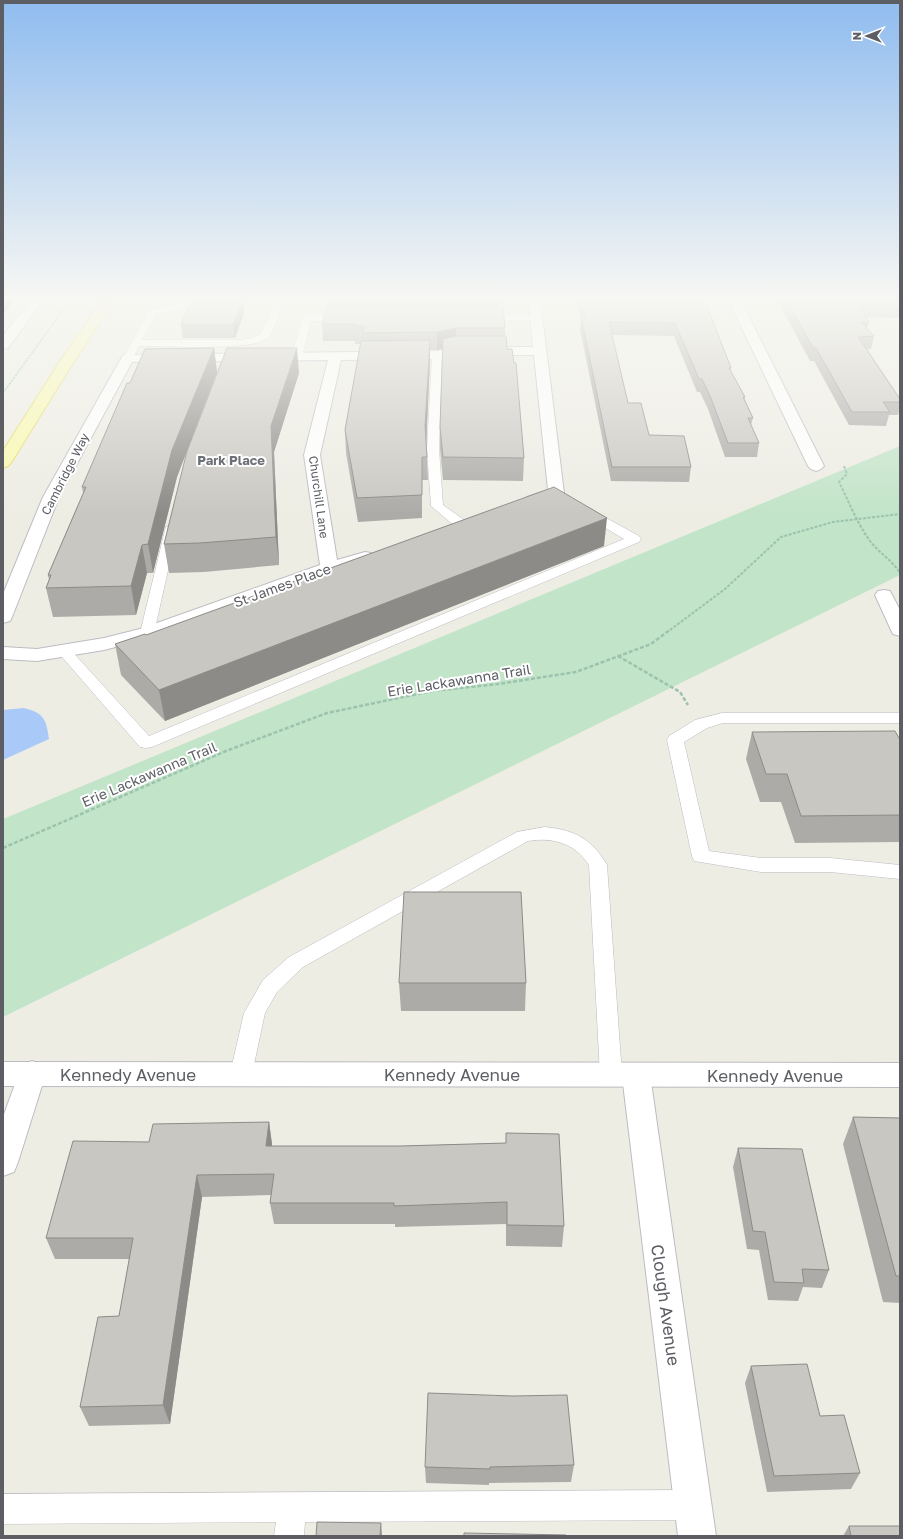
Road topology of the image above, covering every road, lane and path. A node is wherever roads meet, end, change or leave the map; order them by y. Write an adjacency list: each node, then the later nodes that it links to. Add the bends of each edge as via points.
1 (19, 371): 8 (path)
2 (61, 371): 9 (main road)
3 (121, 371): 22 (street, Cambridge Way, via 51,497)
4 (332, 371): 19 (street, Churchill Lane, via 312,455)
5 (436, 371): 17 (lane, via 433,449 437,506)
6 (544, 371): 12 (street)
7 (769, 371): 10 (street)
8 (3, 393)
9 (3, 463)
10 (816, 466)
11 (844, 466): 15 (path, via 847,474 839,482)
12 (567, 499): 13 (street); 25 (lane, via 634,539 146,743)
13 (518, 504)
14 (900, 514): 15 (path, Erie Lackawanna Trail)
15 (856, 518): 20 (path, via 872,543); 27 (path, Erie Lackawanna Trail, via 781,536 725,589 651,644)
16 (173, 522): 24 (lane)
17 (462, 525)
18 (381, 552): 19 (street, St James Place)
19 (329, 568): 24 (street, St James Place)
20 (900, 573)
21 (884, 595): 23 (street)
22 (3, 617)
23 (900, 630)
24 (147, 633): 25 (street, St James Place, via 104,644)
25 (63, 650): 26 (street, St James Place, via 38,654)
26 (3, 653)
27 (618, 656): 29 (path, via 680,692); 30 (path, Erie Lackawanna Trail, via 576,672 432,691 327,713 226,751)
28 (900, 718): 29 (lane, via 722,718)
29 (701, 724): 31 (lane, via 675,740 701,856 762,866 830,866)
30 (3, 848)
31 (900, 872)
32 (3, 1074): 33 (street, Kennedy Avenue)
33 (32, 1074): 34 (street, Kennedy Avenue); 37 (street)
34 (241, 1074): 35 (street, Kennedy Avenue); 35 (lane, via 255,1013 270,986 296,962 523,836 547,832 584,846 598,865)
35 (623, 1075): 36 (street, Kennedy Avenue); 40 (street, Clough Avenue)
36 (900, 1076)
37 (3, 1162)
38 (292, 1508): 39 (lane); 40 (lane); 41 (lane)
39 (3, 1509)
40 (695, 1520)
41 (289, 1536)

